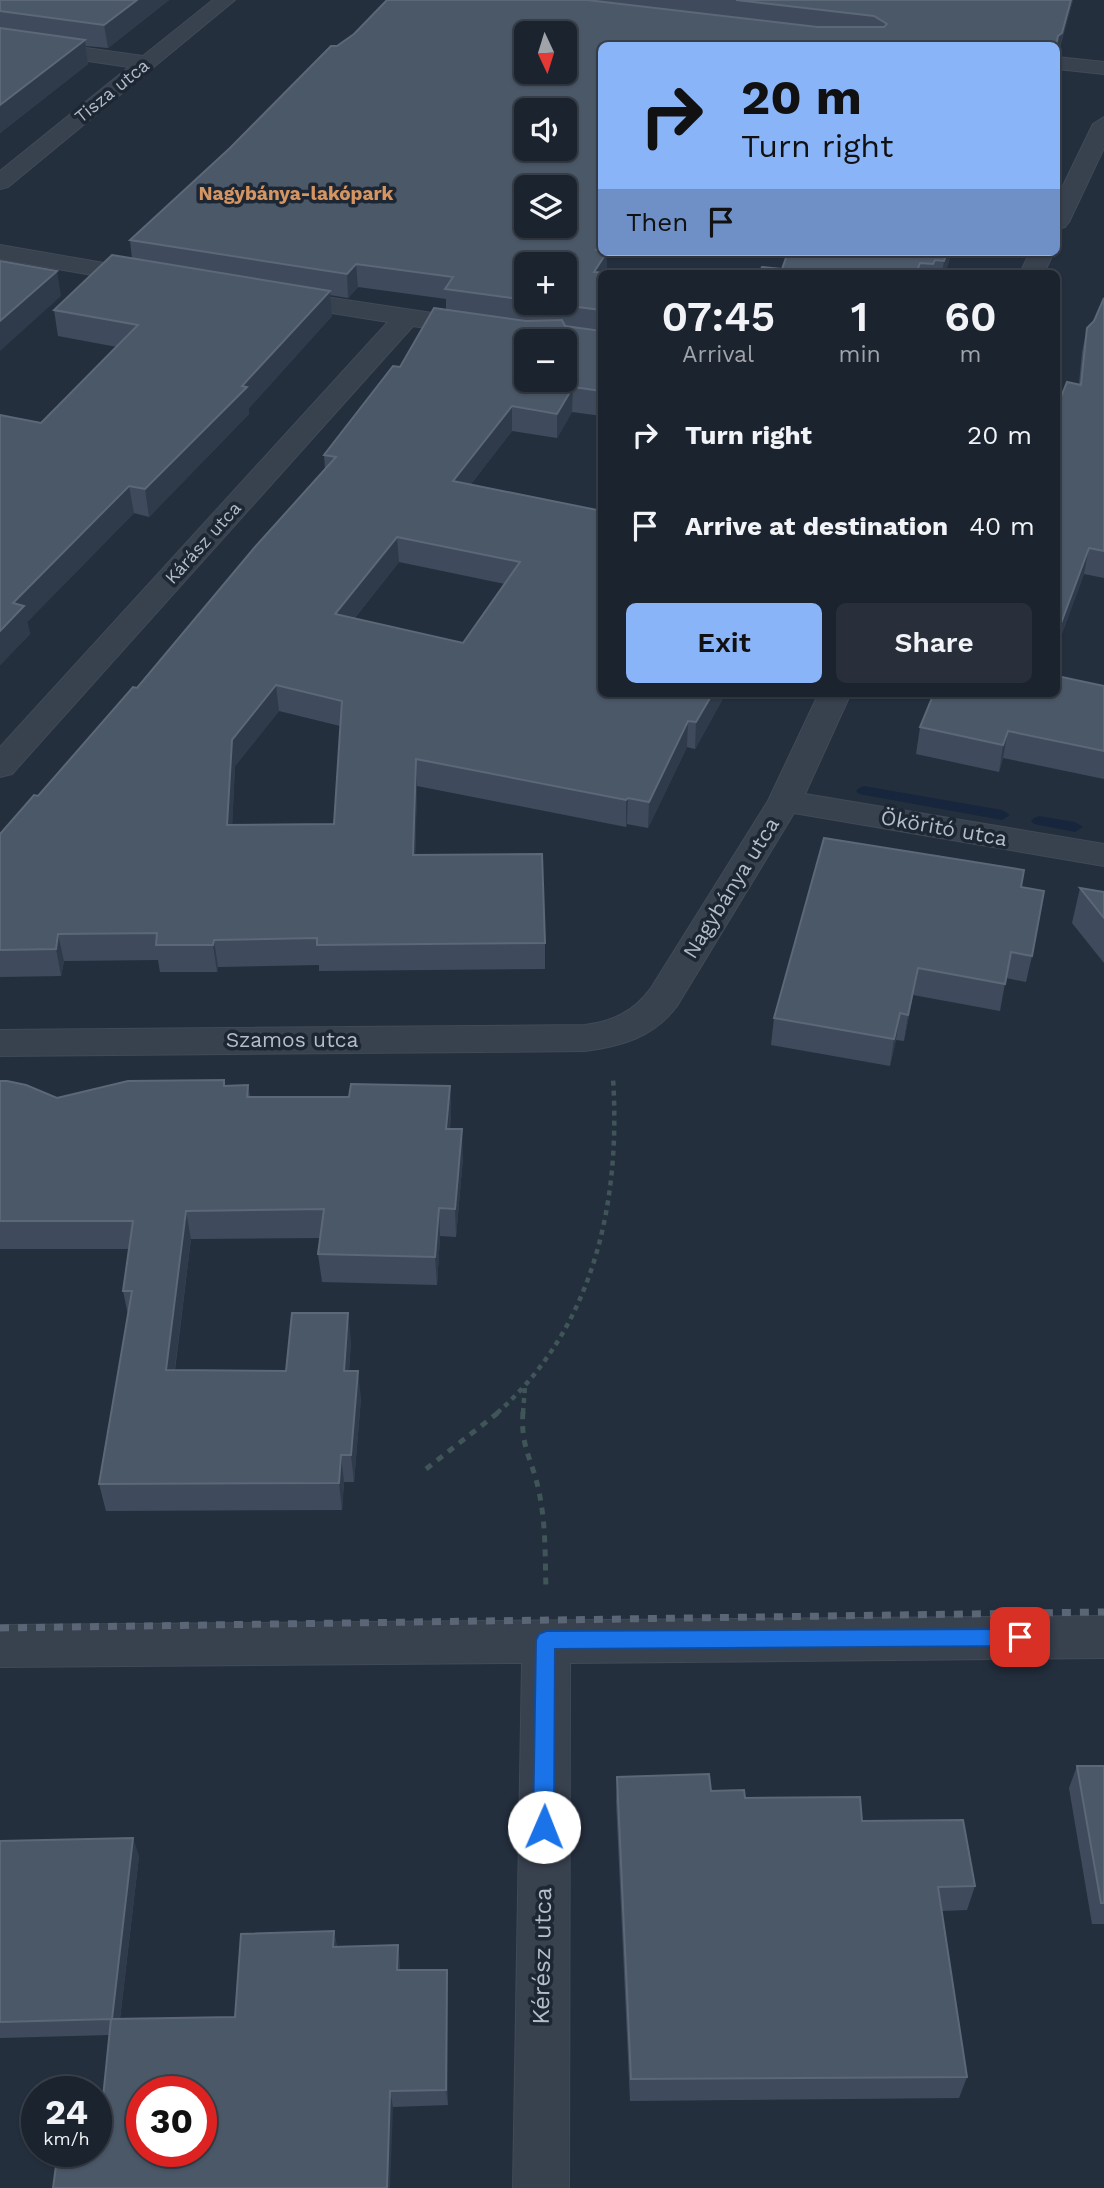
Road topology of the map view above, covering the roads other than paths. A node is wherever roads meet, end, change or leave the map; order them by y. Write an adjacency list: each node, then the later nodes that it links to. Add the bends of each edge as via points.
1 (225, 0): 3 (street, Tisza utca)
2 (0, 42): 3 (street)
3 (147, 63): 7 (street, Tisza utca)
4 (1060, 63): 5 (street)
5 (1104, 68)
6 (1104, 124): 8 (street)
7 (0, 182)
8 (1060, 216)
9 (0, 252): 10 (street)
10 (168, 281)
11 (261, 295): 12 (street)
12 (406, 318): 13 (street); 15 (street, Kárász utca)
13 (501, 331)
14 (833, 697): 16 (street, Nagybánya utca)
15 (0, 767)
16 (785, 801): 17 (street, Ököritó utca); 18 (street, Nagybánya utca, via 655,1011 643,1021)
17 (1104, 855)
18 (596, 1037): 19 (street, Szamos utca)
19 (0, 1043)
20 (1104, 1637): 21 (street)
21 (546, 1640): 22 (street); 23 (street, Kérész utca)
22 (0, 1646)
23 (541, 2188)

